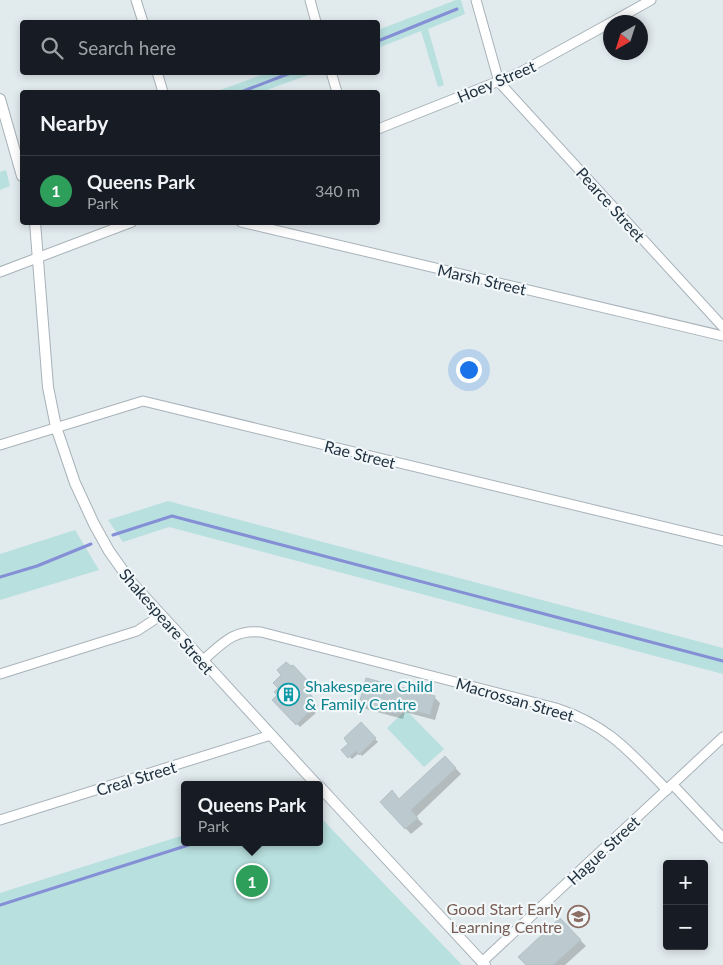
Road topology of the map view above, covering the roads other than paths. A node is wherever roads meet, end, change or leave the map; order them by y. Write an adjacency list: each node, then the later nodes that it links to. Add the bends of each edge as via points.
1 (136, 0): 6 (street)
2 (310, 0): 7 (street)
3 (476, 0): 11 (street)
4 (651, 0): 5 (street, Hoey Street)
5 (625, 15)
6 (141, 20)
7 (315, 20)
8 (603, 27): 11 (street, Hoey Street)
9 (158, 75): 12 (street)
10 (332, 75): 13 (street)
11 (499, 82): 15 (street, Hoey Street); 24 (street, Pearce Street)
12 (162, 90)
13 (336, 90)
14 (0, 99): 16 (street)
15 (380, 128)
16 (20, 169)
17 (35, 225): 22 (street, Shakespeare Street)
18 (124, 225): 22 (street)
19 (253, 225): 21 (street, Marsh Street)
20 (260, 225): 21 (street)
21 (265, 228): 25 (street, Marsh Street)
22 (38, 258): 23 (street); 26 (street, Shakespeare Street, via 48,387)
23 (0, 272)
24 (723, 327)
25 (723, 336)
26 (56, 427): 27 (street, Rae Street); 28 (street, Rae Street, via 143,401); 29 (street, Shakespeare Street, via 75,483 94,524 130,582)
27 (0, 445)
28 (723, 541)
29 (160, 616): 30 (street, Shakespeare Street); 31 (street, via 145,628 130,634)
30 (202, 660): 32 (street, Shakespeare Street); 35 (street, Macrossan Street, via 234,635 261,632 556,708 588,721 616,738)
31 (0, 674)
32 (271, 735): 34 (street, Shakespeare Street); 37 (street, Creal Street)
33 (723, 737): 35 (street, Hague Street)
34 (313, 781)
35 (670, 788): 38 (street, Macrossan Street); 39 (street, Hague Street)
36 (323, 791): 39 (street, Shakespeare Street)
37 (0, 820)
38 (723, 838)
39 (484, 963)

